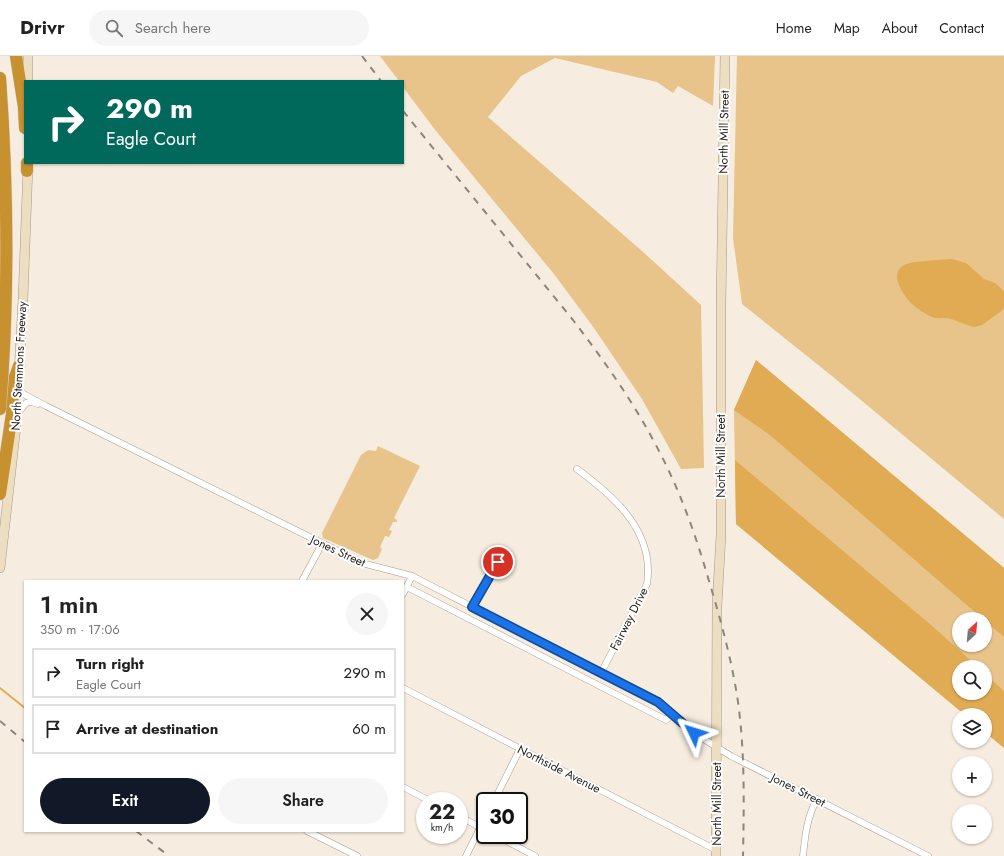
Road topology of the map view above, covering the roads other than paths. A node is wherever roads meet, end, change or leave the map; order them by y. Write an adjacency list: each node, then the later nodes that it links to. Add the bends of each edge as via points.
1 (16, 56): 6 (highway)
2 (28, 56): 5 (main road)
3 (724, 56): 26 (main road, North Mill Street)
4 (0, 78): 11 (highway, North Stemmons Freeway, via 5,155 7,258)
5 (28, 80)
6 (24, 107)
7 (27, 166): 8 (main road, North Stemmons Freeway)
8 (19, 366): 9 (main road, North Stemmons Freeway); 14 (highway, via 15,377)
9 (18, 391): 10 (street, Jones Street); 12 (main road, North Stemmons Freeway)
10 (46, 406): 12 (street, Jones Street, via 26,403); 15 (street, Jones Street)
11 (0, 409)
12 (16, 415): 17 (main road, North Stemmons Freeway)
13 (577, 469): 23 (street, Fairway Drive, via 612,497 627,514 643,541 649,571 647,584)
14 (0, 494)
15 (322, 544): 18 (street, Jones Street, via 362,563); 19 (street)
16 (501, 558): 22 (street)
17 (0, 568)
18 (412, 576): 20 (street); 22 (street, Jones Street)
19 (303, 580)
20 (406, 587): 21 (street); 25 (street, via 666,720)
21 (404, 592)
22 (472, 607): 23 (street, Jones Street)
23 (601, 673): 25 (street, Jones Street, via 658,702)
24 (404, 689): 27 (street, Northside Avenue)
25 (673, 715): 26 (street, Jones Street, via 694,733)
26 (717, 747): 31 (street, Jones Street); 35 (main road, North Mill Street)
27 (520, 749): 29 (street); 35 (street, Northside Avenue)
28 (404, 788): 30 (street)
29 (498, 792)
30 (416, 794)
31 (817, 799): 39 (street, via 807,824); 40 (street, Jones Street)
32 (309, 832): 36 (street)
33 (476, 840): 37 (street)
34 (512, 844): 38 (street)
35 (716, 853)
36 (357, 856)
37 (466, 856)
38 (535, 856)
39 (803, 856)
40 (928, 856)

